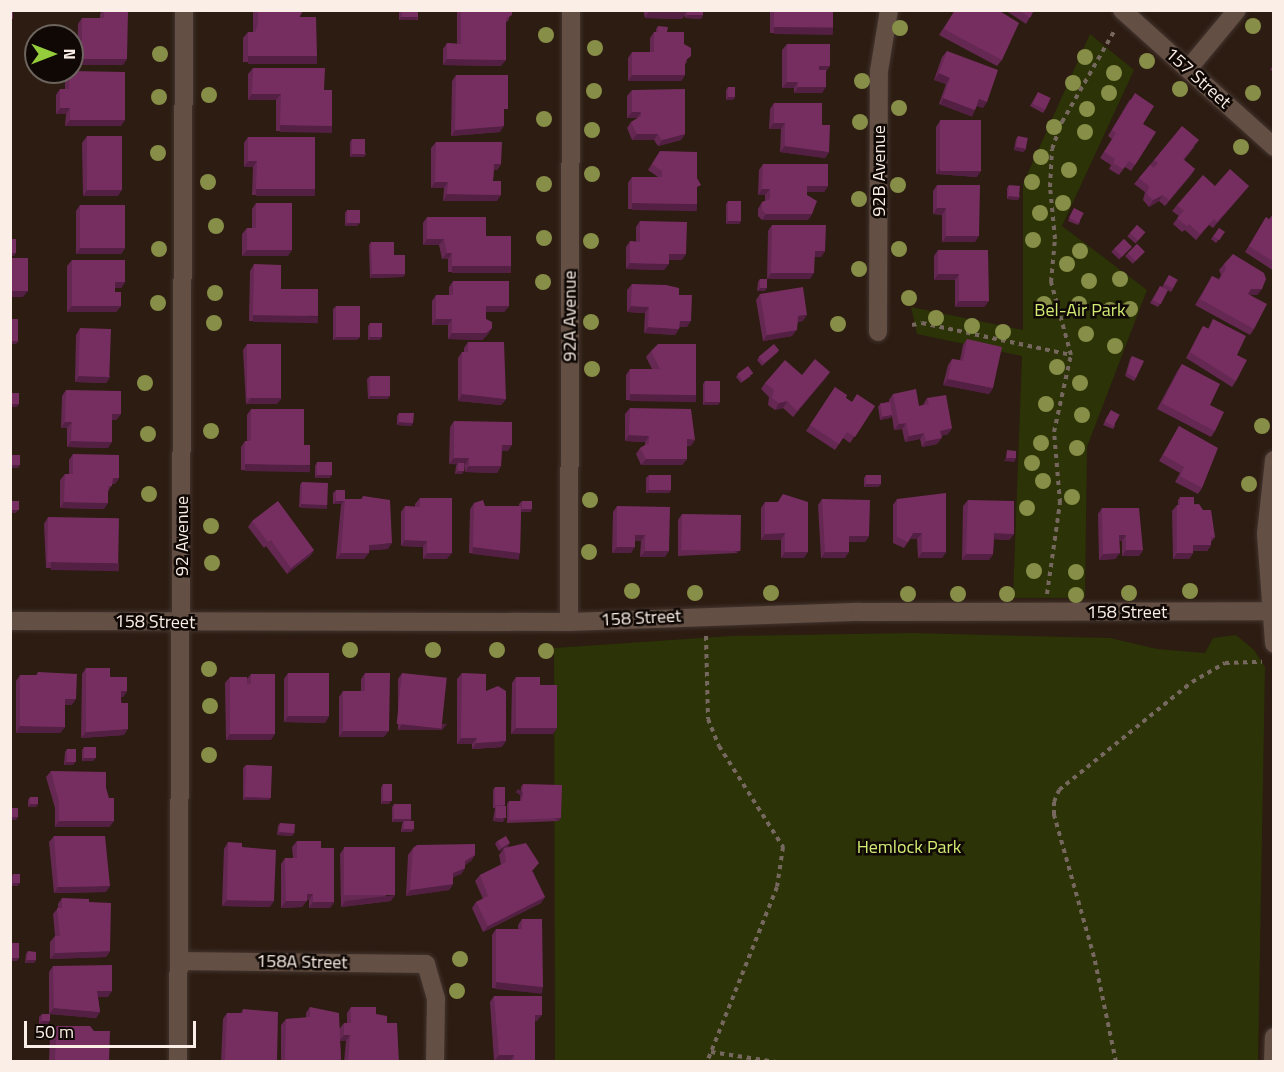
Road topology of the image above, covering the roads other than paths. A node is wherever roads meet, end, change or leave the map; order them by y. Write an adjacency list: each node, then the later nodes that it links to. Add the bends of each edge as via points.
1 (184, 10): 12 (street, 92 Avenue)
2 (571, 10): 13 (street, 92A Avenue)
3 (889, 10): 8 (street, 92B Avenue, via 879,71)
4 (1237, 10): 6 (street)
5 (1119, 19): 6 (street, 157 Street)
6 (1189, 69): 7 (street, 157 Street)
7 (1274, 147)
8 (878, 332)
9 (1274, 460): 10 (street, via 1266,534)
10 (1271, 611): 13 (street, 158 Street, via 860,612); 14 (street)
11 (10, 621): 12 (street, 158 Street)
12 (182, 621): 13 (street, 158 Street); 15 (street, 92 Avenue)
13 (569, 622)
14 (1274, 644)
15 (179, 961): 17 (street, 92 Avenue); 18 (street, 158A Street, via 426,964 436,999)
16 (1274, 1037): 19 (street)
17 (178, 1062)
18 (435, 1062)
19 (1273, 1062)

